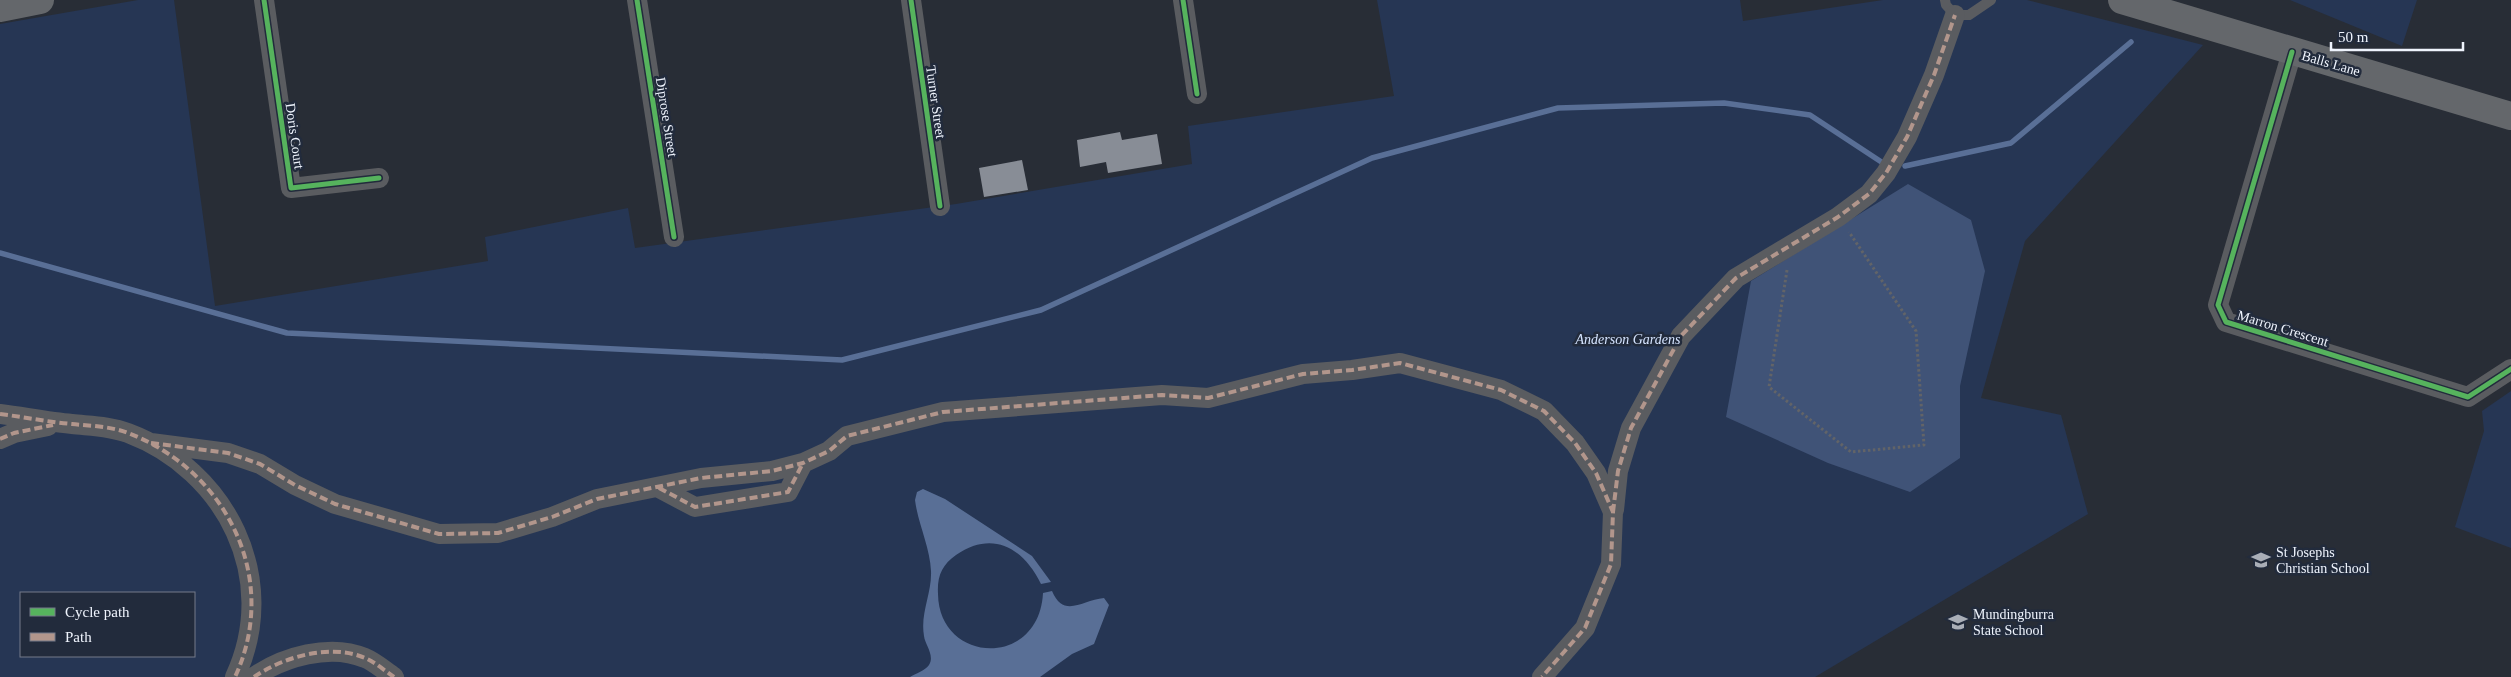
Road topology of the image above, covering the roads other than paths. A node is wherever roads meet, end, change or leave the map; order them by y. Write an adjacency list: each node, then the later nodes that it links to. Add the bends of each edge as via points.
1 (40, 0): 9 (main road)
2 (264, 0): 13 (street, Doris Court, via 291,188)
3 (637, 0): 15 (street, Diprose Street)
4 (910, 0): 14 (street, Turner Street)
5 (1183, 0): 11 (street)
6 (1990, 0): 8 (lane, via 1969,15)
7 (2122, 0): 10 (main road, Balls Lane)
8 (1950, 7): 23 (street, via 1921,107 1890,167 1869,194 1838,217 1736,278 1681,336 1631,428 1618,472)
9 (0, 8)
10 (2292, 52): 12 (main road, Balls Lane); 16 (street, Marron Crescent, via 2218,304 2226,322 2468,397)
11 (1197, 94)
12 (2511, 116)
13 (379, 178)
14 (940, 206)
15 (674, 237)
16 (2511, 369)
17 (0, 414): 18 (street)
18 (71, 424): 19 (street, via 42,426); 20 (street, via 116,430)
19 (0, 439)
20 (151, 443): 22 (street, via 228,453 260,464 335,504 439,534 498,533 552,517 597,498); 24 (street, via 183,462 209,488 230,519 244,553 251,589 250,626)
21 (803, 463): 22 (street, via 772,472 701,478); 22 (street, via 788,492 695,507); 23 (street, via 829,451 846,436 943,412 1162,395 1208,398 1303,374 1400,363 1501,390 1544,411 1575,443 1596,473)
22 (659, 488)
23 (1613, 512): 27 (street, via 1611,564 1585,628)
24 (234, 677)
25 (254, 677): 26 (street, via 289,658 335,651 365,658)
26 (394, 677)
27 (1542, 677)

